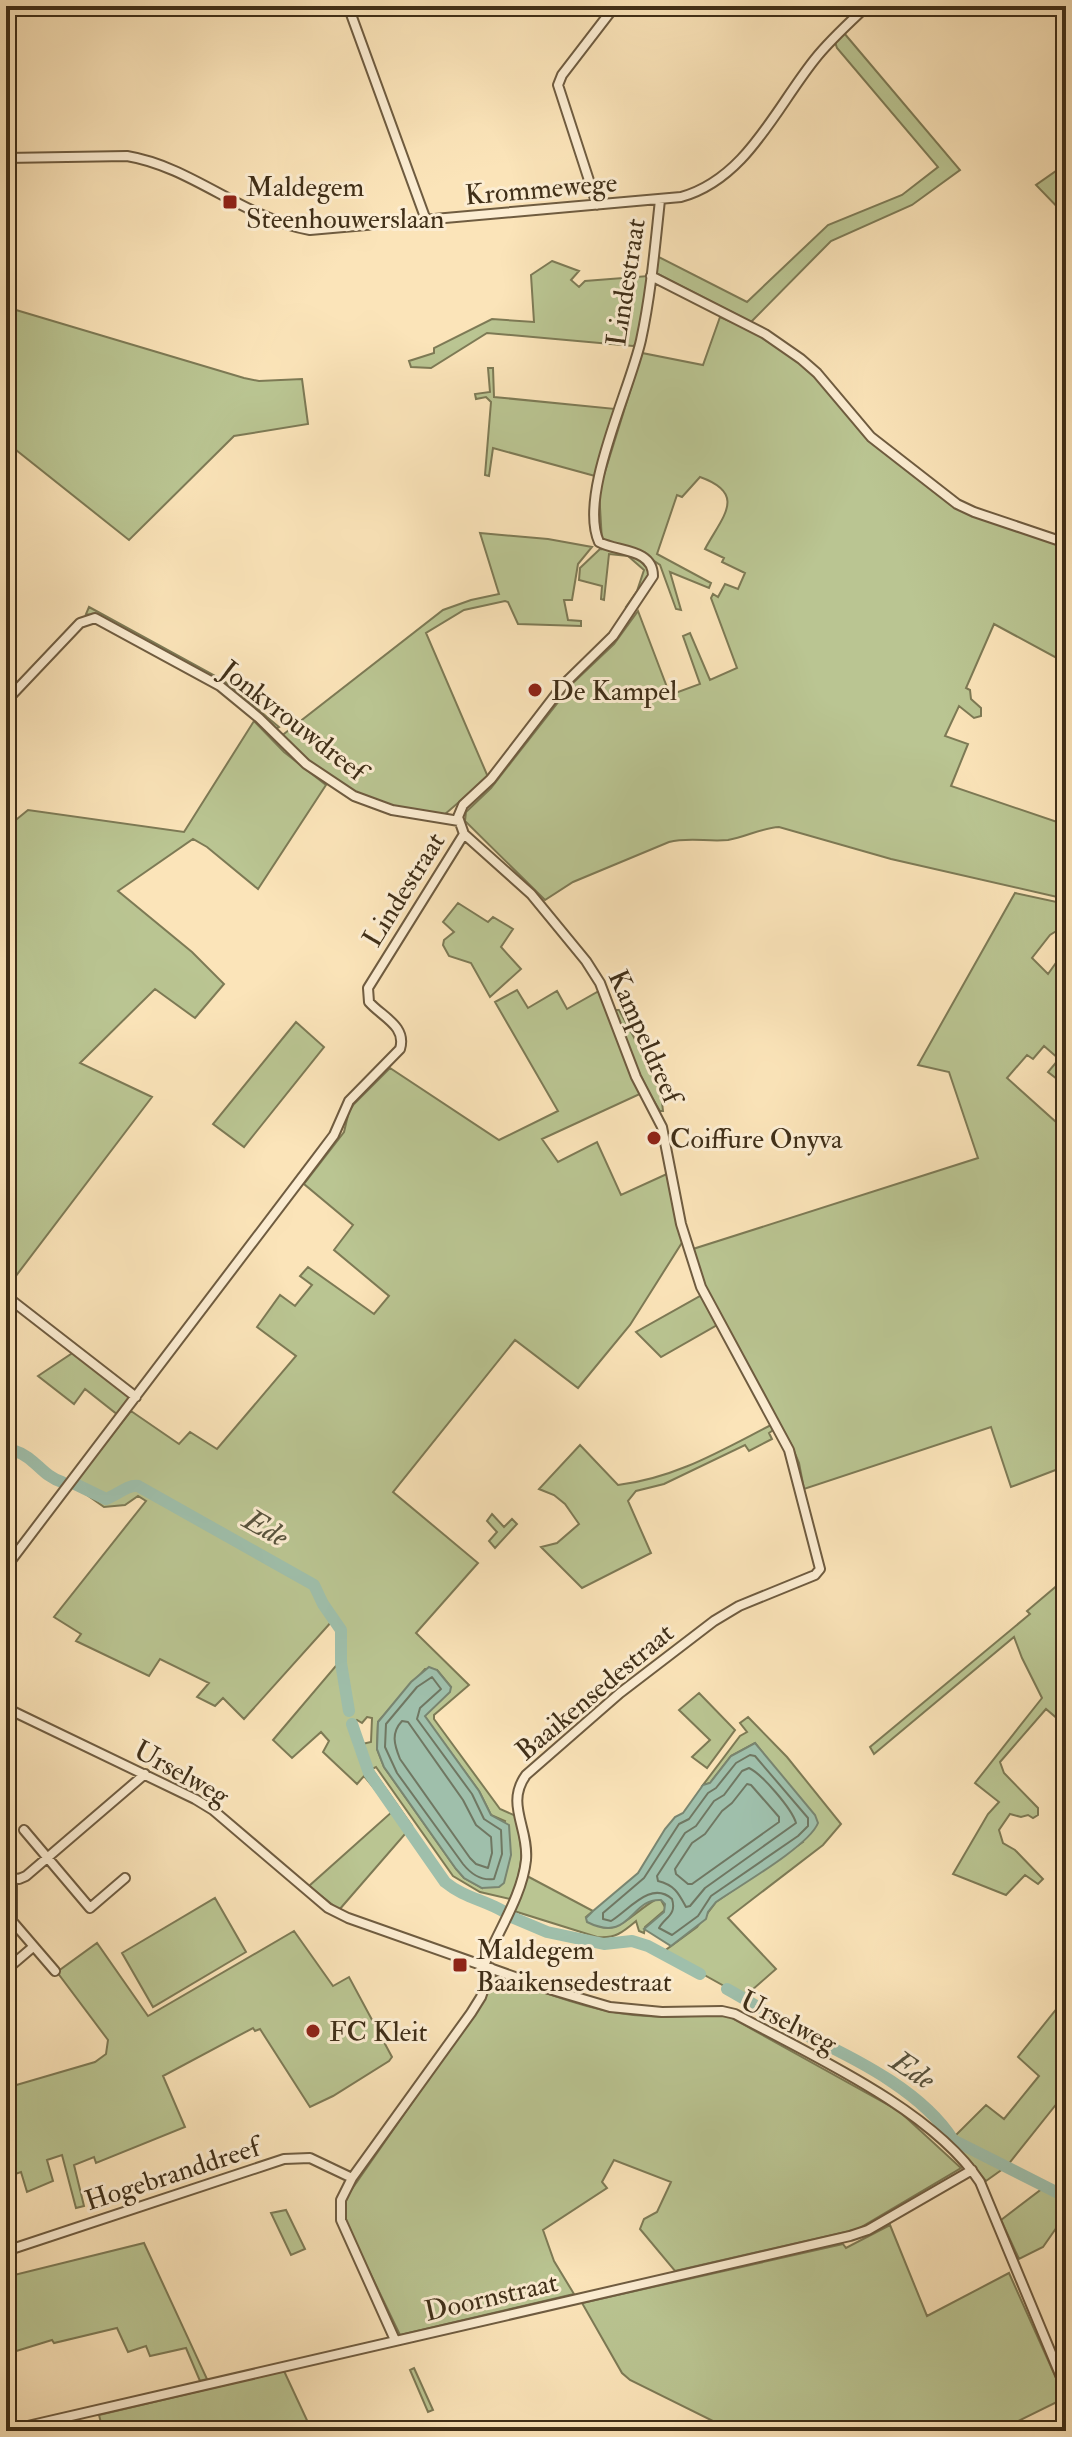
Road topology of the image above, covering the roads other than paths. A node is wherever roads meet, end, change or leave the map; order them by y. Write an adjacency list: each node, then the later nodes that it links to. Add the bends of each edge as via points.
1 (348, 6): 7 (street)
2 (615, 6): 6 (street, via 558,85)
3 (867, 6): 5 (street, Krommewege, via 816,58 732,171 697,192)
4 (6, 158): 7 (street, Krommewege, via 146,159 276,222 310,230)
5 (660, 200): 6 (street, Krommewege); 8 (street, Lindestraat)
6 (597, 205): 7 (street, Krommewege)
7 (426, 220)
8 (651, 276): 9 (street, via 789,350 817,373 871,437 957,504); 11 (street, Lindestraat, via 640,345 597,483 595,510 599,542 641,556 652,566 653,576 613,636 564,684 502,765 463,805)
9 (1066, 543)
10 (6, 701): 11 (street, Jonkvrouwdreef, via 80,623 95,618 220,686 306,764 354,796 392,810)
11 (459, 821): 12 (street, Lindestraat)
12 (464, 834): 14 (street, Lindestraat, via 368,988 369,1002 400,1032 400,1049 349,1101 327,1145); 15 (street, Kampeldreef, via 531,894 600,983 636,1077 662,1127 681,1224 701,1287 786,1443)
13 (6, 1296): 14 (street)
14 (136, 1397): 16 (street, Lindestraat)
15 (819, 1563): 24 (street, Baaikensedestraat, via 815,1575 739,1606 699,1632 526,1775 516,1805 526,1864)
16 (6, 1567)
17 (6, 1708): 18 (street, Urselweg)
18 (145, 1774): 20 (street); 24 (street, Urselweg, via 213,1810 328,1908)
19 (24, 1830): 20 (street)
20 (48, 1858): 21 (street, via 26,1876); 22 (street, via 90,1908)
21 (9, 1878): 23 (street, via 12,1921)
22 (125, 1878)
23 (33, 1947): 25 (street); 26 (street)
24 (488, 1967): 27 (street, Urselweg, via 610,2007 735,2014 897,2104); 28 (street, via 471,2013)
25 (6, 1970)
26 (55, 1971)
27 (972, 2170): 30 (street, Doornstraat, via 850,2236); 31 (street, Urselweg)
28 (352, 2178): 29 (street, Hogebranddreef, via 316,2160 291,2157); 30 (street, via 341,2200 341,2220)
29 (6, 2251)
30 (395, 2340): 32 (street, Doornstraat)
31 (1066, 2389)
32 (6, 2431)

